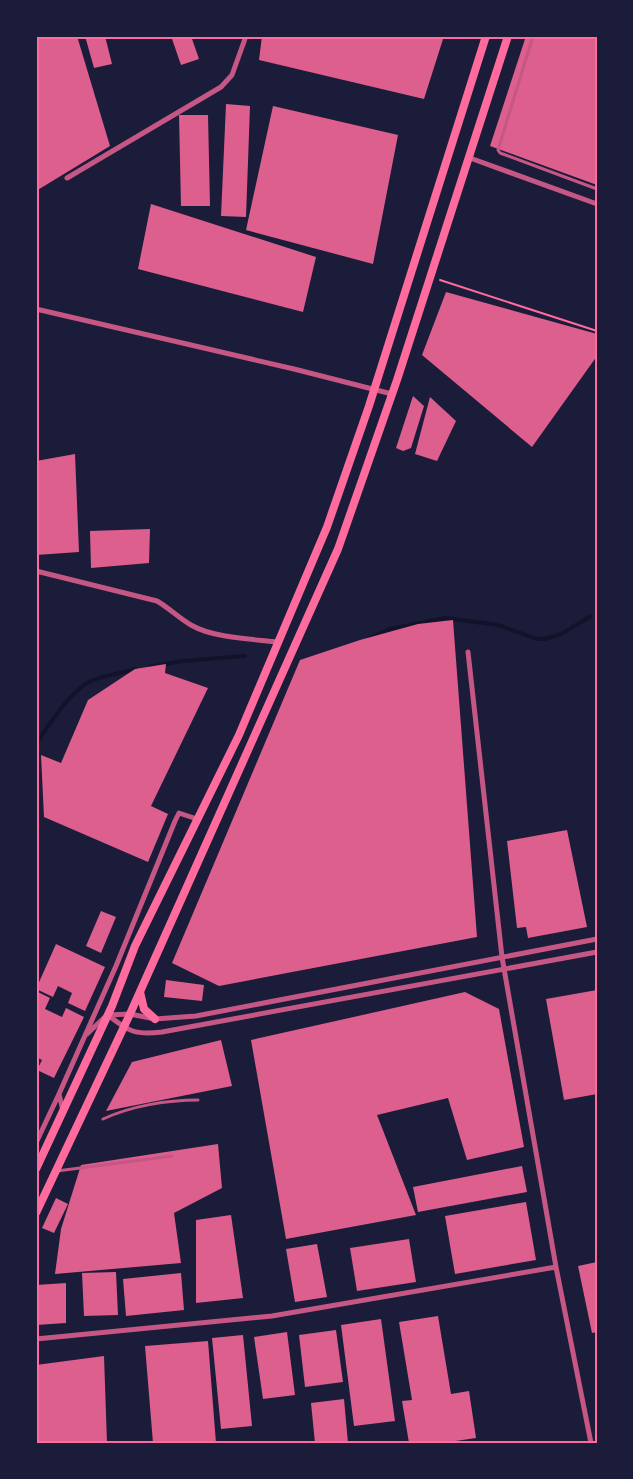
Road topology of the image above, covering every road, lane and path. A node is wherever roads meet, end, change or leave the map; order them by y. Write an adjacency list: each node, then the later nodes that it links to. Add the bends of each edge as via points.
1 (246, 36): 6 (street, via 232,75 221,87)
2 (486, 36): 12 (main road)
3 (508, 36): 5 (main road)
4 (533, 36): 7 (lane, via 498,150)
5 (470, 158): 8 (street); 9 (main road)
6 (67, 178)
7 (597, 189)
8 (597, 204)
9 (431, 277): 11 (path); 13 (main road)
10 (36, 309): 12 (street)
11 (597, 331)
12 (374, 388): 13 (street); 15 (main road, via 327,527)
13 (392, 394): 26 (main road, via 338,549)
14 (36, 571): 15 (street, via 157,602 205,631)
15 (278, 642): 17 (main road)
16 (468, 652): 22 (street)
17 (197, 819): 19 (main road); 20 (street, via 179,813)
18 (597, 939): 22 (street)
19 (135, 946): 20 (street); 25 (main road)
20 (122, 952): 23 (street)
21 (597, 952): 24 (street)
22 (502, 957): 24 (street); 29 (street, via 196,1016)
23 (116, 966): 25 (street); 31 (street)
24 (504, 970): 30 (street, via 162,1032 141,1034); 41 (street)
25 (122, 980): 28 (main road)
26 (140, 990): 27 (main road); 29 (main road, via 144,1009)
27 (130, 1014): 28 (street); 29 (street); 30 (main road)
28 (108, 1015): 30 (street); 31 (street); 34 (main road)
29 (155, 1019)
30 (123, 1028): 39 (main road)
31 (85, 1035): 32 (street)
32 (59, 1094): 34 (street); 36 (street)
33 (198, 1100): 35 (lane, via 120,1111)
34 (63, 1111): 38 (main road)
35 (103, 1119)
36 (36, 1143)
37 (172, 1156): 39 (lane)
38 (36, 1169)
39 (55, 1172): 40 (main road)
40 (36, 1213)
41 (556, 1266): 42 (street, via 272,1316); 43 (street)
42 (36, 1339)
43 (591, 1443)

